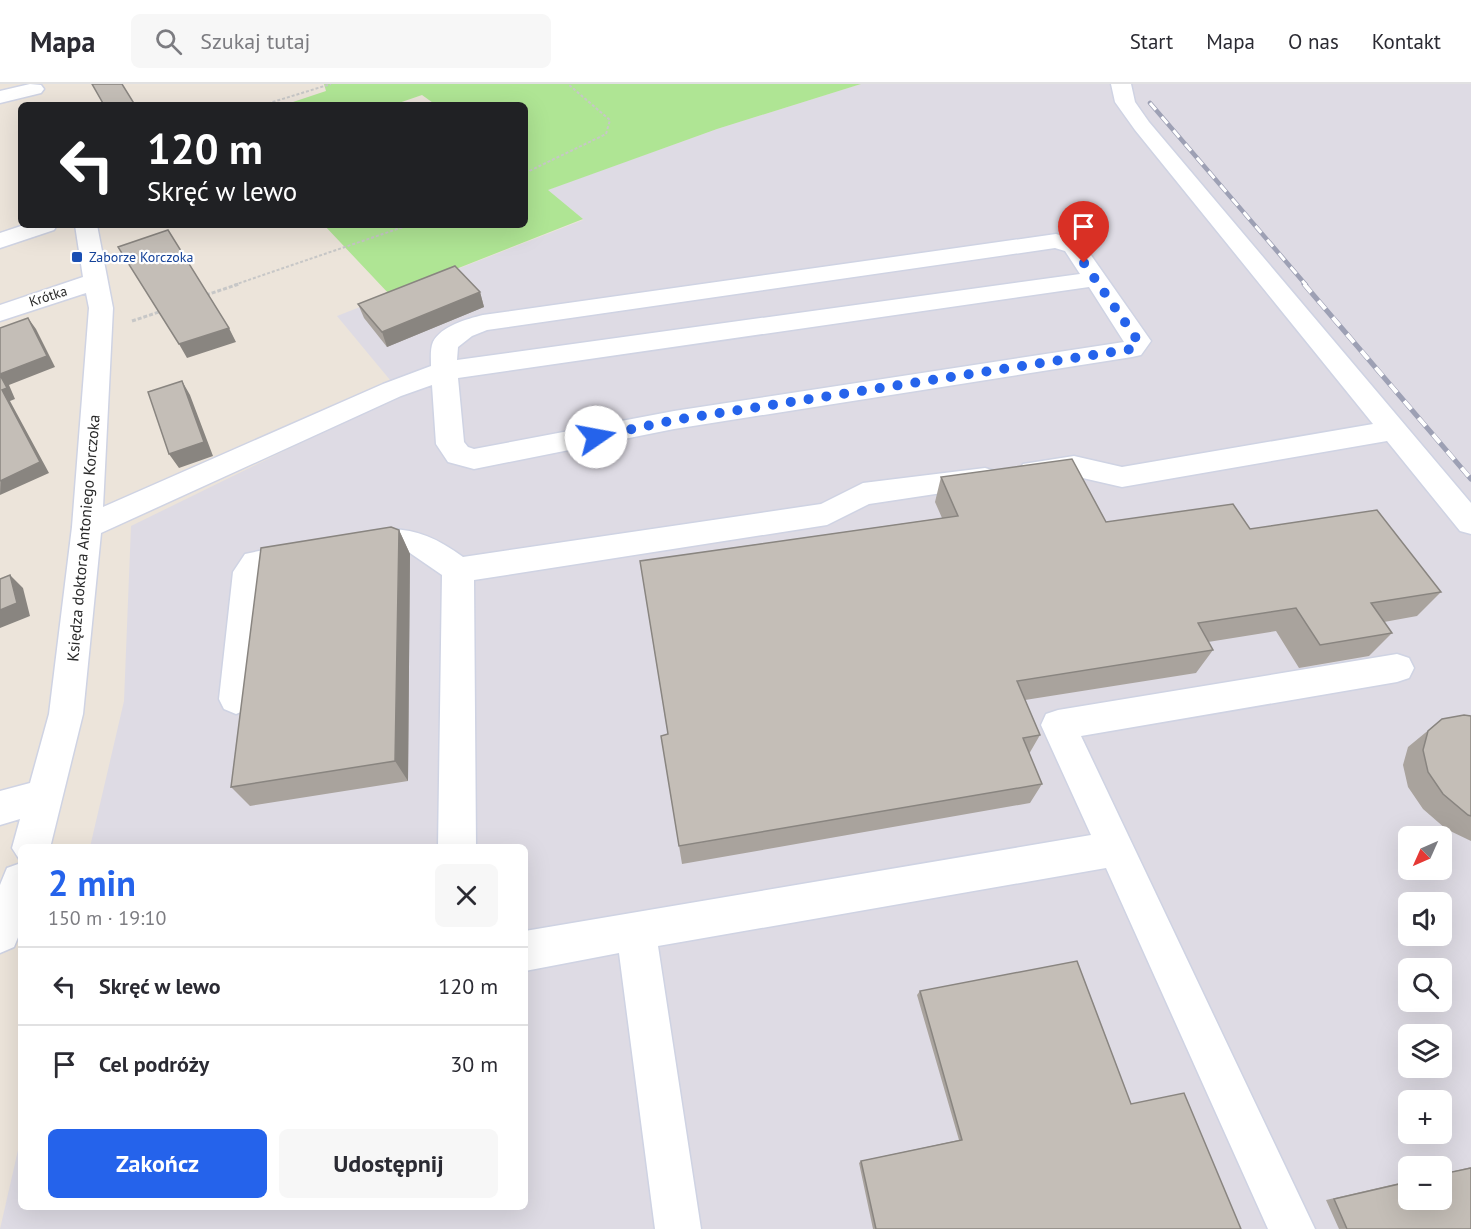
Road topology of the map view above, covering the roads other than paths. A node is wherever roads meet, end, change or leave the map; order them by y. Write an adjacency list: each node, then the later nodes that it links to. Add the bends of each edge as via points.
1 (1120, 84): 12 (street, via 1125,102 1142,126)
2 (32, 86): 3 (street); 4 (street)
3 (0, 97)
4 (45, 102)
5 (38, 228): 7 (street)
6 (87, 228): 9 (street, Księdza doktora Antoniego Korczoka)
7 (0, 242)
8 (1096, 279): 11 (street); 11 (street, via 1073,246 1056,241 491,321 451,337 443,350); 11 (street, via 1138,341 1132,349 674,420 474,459 458,455 450,444)
9 (97, 281): 10 (street, Krótka); 14 (street, Księdza doktora Antoniego Korczoka, via 100,333)
10 (0, 313)
11 (444, 371): 14 (street, via 392,390)
12 (1394, 430): 13 (street); 15 (street, via 1122,477 1074,466 863,494 827,514)
13 (1471, 523)
14 (87, 527): 18 (street, Księdza doktora Antoniego Korczoka, via 66,714)
15 (458, 570): 17 (street, via 423,543 402,538 256,562 249,572); 21 (street)
16 (1397, 668): 22 (street, via 1058,725)
17 (236, 699)
18 (45, 795): 19 (street); 20 (street, Księdza doktora Antoniego Korczoka)
19 (0, 808)
20 (32, 844)
21 (457, 844)
22 (1116, 849): 24 (street); 28 (street)
23 (18, 889): 25 (street)
24 (636, 930): 26 (street); 27 (street)
25 (0, 933)
26 (528, 950)
27 (678, 1229)
28 (1292, 1229)

